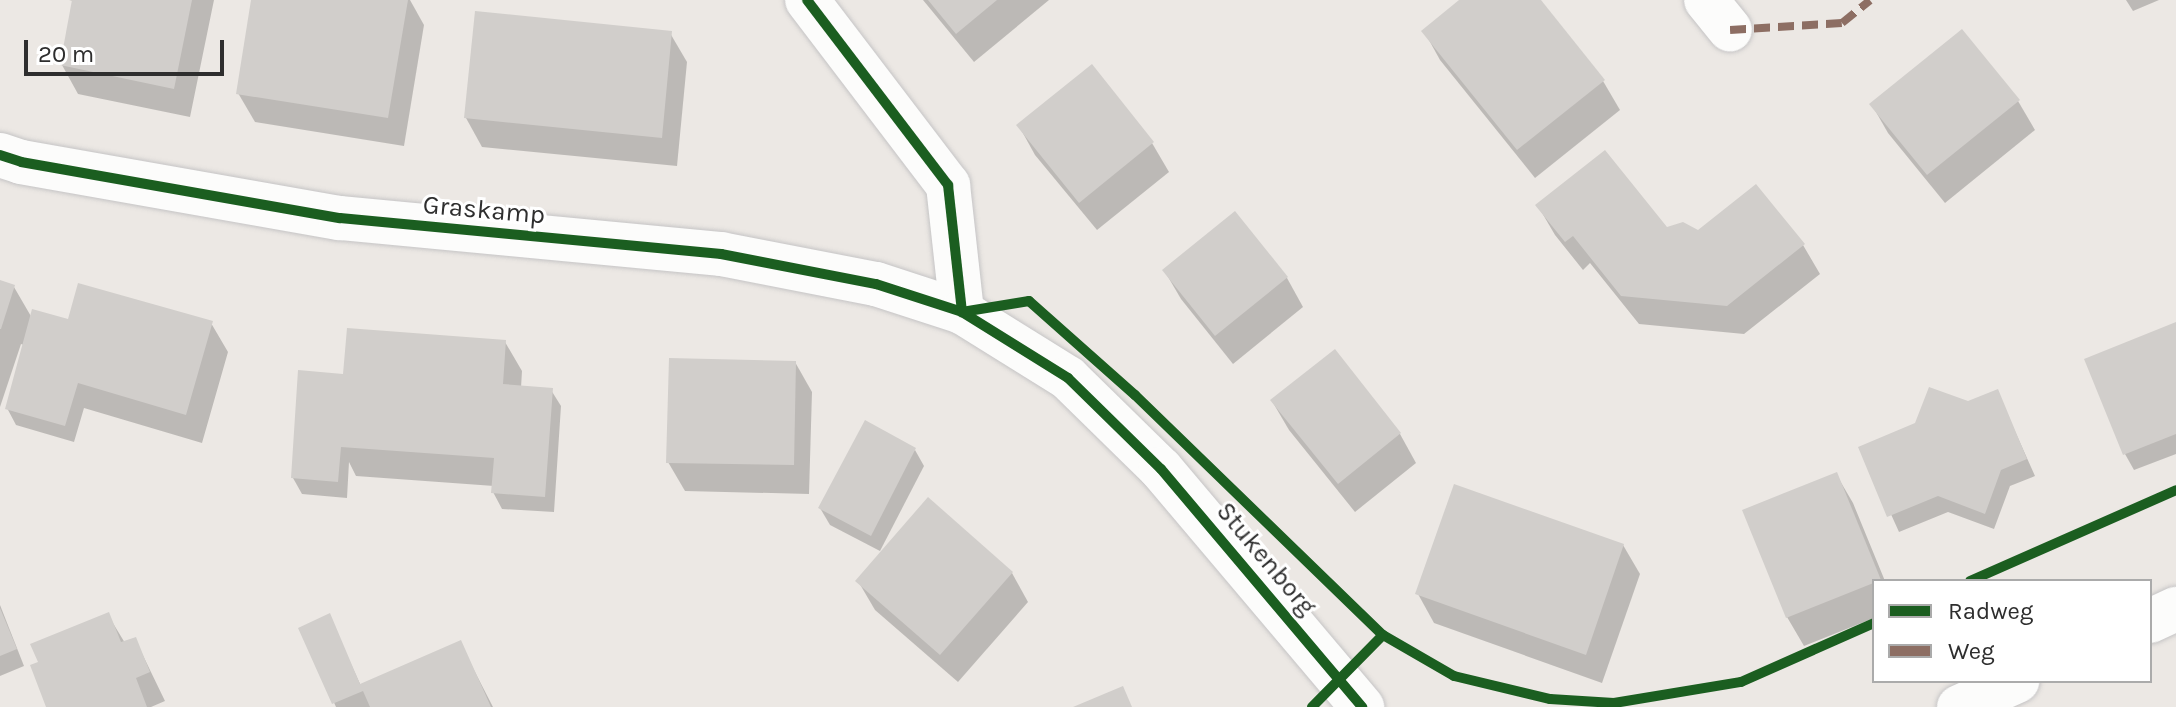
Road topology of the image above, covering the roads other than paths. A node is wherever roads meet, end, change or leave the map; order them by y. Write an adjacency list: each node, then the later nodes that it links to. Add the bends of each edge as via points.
1 (807, 0): 3 (street, via 948,185)
2 (0, 155): 3 (street, Graskamp, via 340,218 721,254 876,284)
3 (962, 312): 7 (street, Stukenborg, via 1068,378 1161,469)
4 (2176, 609): 5 (street)
5 (2152, 620)
6 (2013, 683): 8 (street)
7 (1362, 707)
8 (1959, 707)

